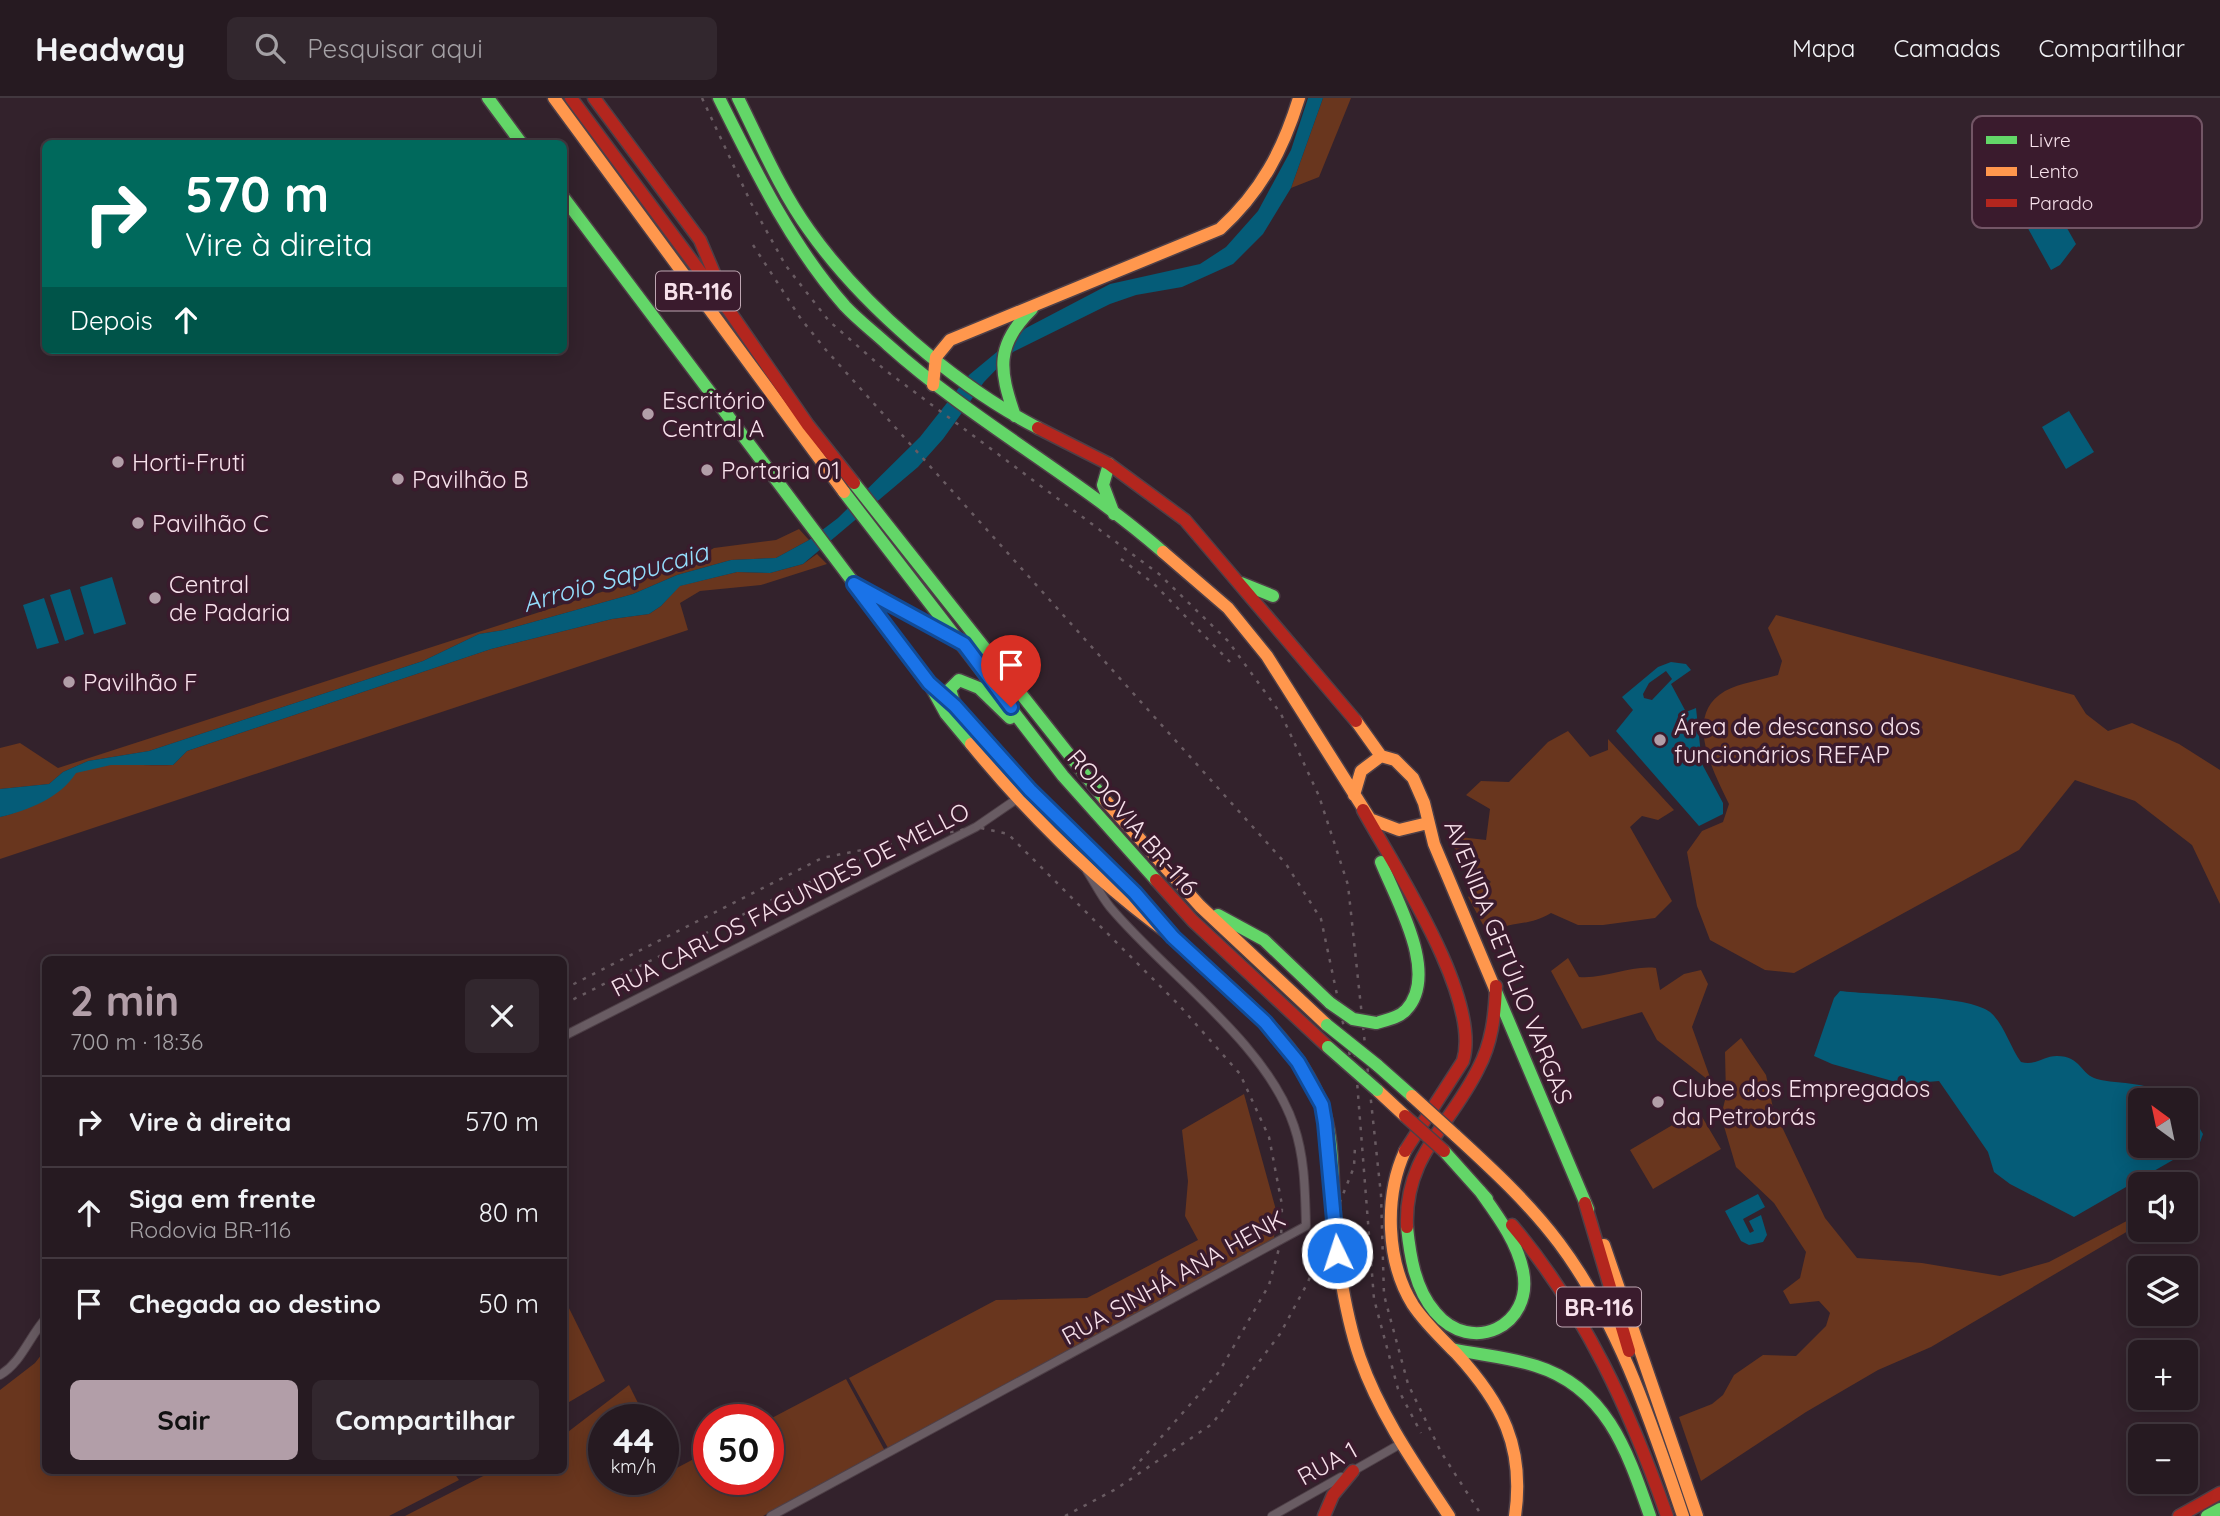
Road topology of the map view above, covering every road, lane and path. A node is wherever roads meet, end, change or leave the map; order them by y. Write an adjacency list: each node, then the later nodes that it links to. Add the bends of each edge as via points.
1 (488, 98): 8 (main road)
2 (554, 98): 18 (main road, RODOVIA BR-116 / BR-116)
3 (571, 98): 13 (main road, RODOVIA BR-116 / BR-116)
4 (594, 98): 13 (main road, RODOVIA BR-116, via 700,240)
5 (1300, 98): 12 (main road, via 1265,183 1220,229)
6 (739, 99): 7 (main road); 10 (main road, AVENIDA GETÚLIO VARGAS, via 794,206)
7 (722, 103): 11 (main road, via 767,193)
8 (519, 140)
9 (567, 202): 22 (main road)
10 (844, 274): 11 (main road); 14 (main road, AVENIDA GETÚLIO VARGAS, via 889,320)
11 (828, 285): 15 (main road, via 846,307)
12 (1041, 303): 14 (main road, via 950,340); 16 (main road, via 1020,320 1003,351 1002,377)
13 (730, 312): 18 (main road, RODOVIA BR-116 / BR-116)
14 (936, 357): 15 (main road); 16 (main road, AVENIDA GETÚLIO VARGAS)
15 (934, 386): 19 (main road)
16 (1015, 416): 17 (main road, AVENIDA GETÚLIO VARGAS)
17 (1109, 464): 19 (main road, via 1103,485); 21 (main road, AVENIDA GETÚLIO VARGAS, via 1185,520)
18 (844, 482): 20 (main road, RODOVIA BR-116 / BR-116)
19 (1115, 515): 30 (main road, via 1228,608 1267,656)
20 (879, 527): 24 (main road, RODOVIA BR-116 / BR-116); 36 (main road, RODOVIA BR-116 / BR-116, via 1116,814)
21 (1237, 582): 23 (main road); 28 (main road, AVENIDA GETÚLIO VARGAS, via 1353,716)
22 (854, 584): 24 (main road, BR-116); 25 (main road)
23 (1273, 596)
24 (964, 644): 27 (main road, RODOVIA BR-116 / BR-116)
25 (929, 683): 26 (main road); 31 (main road, via 946,714)
26 (955, 706): 27 (main road, via 950,696 952,684 967,682); 29 (main road)
27 (1042, 749): 40 (main road, RODOVIA BR-116 / BR-116, bridge, via 1193,921 1444,1151)
28 (1381, 756): 30 (main road, via 1360,769 1354,779); 33 (main road, AVENIDA GETÚLIO VARGAS, via 1393,758 1415,779)
29 (1030, 790): 31 (street, RUA CARLOS FAGUNDES DE MELLO); 34 (main road)
30 (1354, 795): 32 (main road)
31 (1017, 800): 35 (main road); 39 (street, RUA CARLOS FAGUNDES DE MELLO, via 976,827)
32 (1363, 810): 33 (main road, via 1370,819 1403,833); 36 (main road, BR-116, bridge, via 1418,955 1420,988 1405,1012 1376,1023 1353,1018 1330,1003 1264,940); 43 (main road, via 1451,976 1465,1017 1466,1049 1456,1075 1406,1148 1393,1176 1388,1221 1401,1278 1414,1308)
33 (1428, 822): 38 (main road, AVENIDA GETÚLIO VARGAS)
34 (1086, 845): 35 (main road); 37 (main road)
35 (1076, 854): 37 (main road, via 1125,903); 50 (street, RUA SINHÁ ANA HENK, via 1109,905 1236,1035 1269,1079 1294,1125 1304,1173 1306,1226)
36 (1200, 906): 45 (main road, RODOVIA BR-116 / BR-116, bridge, via 1327,1025 1455,1135 1538,1218 1572,1261 1600,1308)
37 (1173, 937): 46 (main road, bridge, via 1265,1022 1298,1062 1322,1105 1343,1295 1366,1371)
38 (1496, 986): 40 (main road, BR-116, via 1494,1022 1483,1059 1418,1156 1409,1181 1406,1214 1409,1258 1424,1299 1444,1323 1473,1334 1497,1331 1515,1315 1525,1293 1522,1264 1509,1231); 41 (main road, AVENIDA GETÚLIO VARGAS)
39 (567, 1034)
40 (1480, 1191): 56 (main road, RODOVIA BR-116 / BR-116, via 1520,1235 1584,1330 1621,1396)
41 (1585, 1203): 45 (main road, BR-116); 58 (main road, AVENIDA GETÚLIO VARGAS, via 1609,1257)
42 (42, 1323): 44 (street, via 13,1367)
43 (1452, 1349): 54 (main road, via 1485,1385 1514,1438 1519,1497); 55 (main road, via 1544,1368 1571,1380 1601,1406 1621,1435)
44 (0, 1375)
45 (1640, 1394): 57 (main road, RODOVIA BR-116 / BR-116)
46 (1402, 1443): 47 (street, RUA 1); 53 (main road)
47 (1353, 1471): 51 (street, RUA 1); 52 (main road, via 1333,1495)
48 (2220, 1493): 59 (main road)
49 (2220, 1509): 60 (main road)
50 (771, 1516)
51 (1272, 1516)
52 (1324, 1516)
53 (1449, 1516)
54 (1515, 1516)
55 (1650, 1516)
56 (1667, 1516)
57 (1683, 1516)
58 (1697, 1516)
59 (2179, 1516)
60 (2207, 1516)

